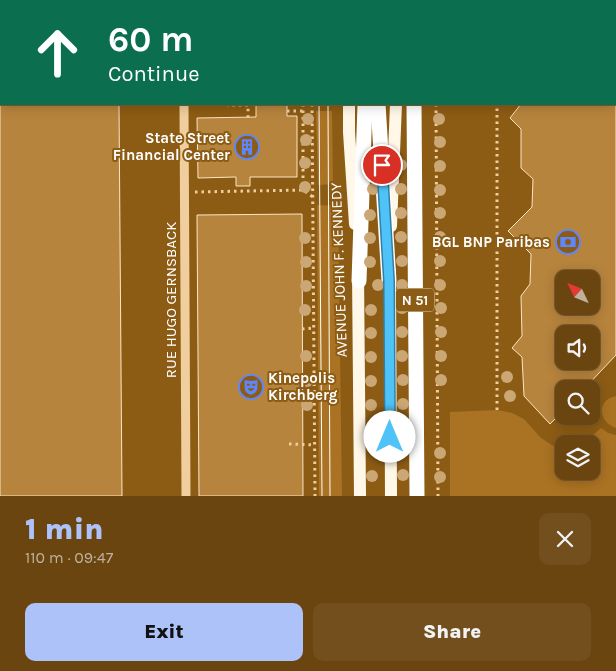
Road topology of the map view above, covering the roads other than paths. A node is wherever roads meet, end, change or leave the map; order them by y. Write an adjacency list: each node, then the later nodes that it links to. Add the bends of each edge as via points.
1 (184, 105): 9 (street, RUE HUGO GERNSBACK)
2 (349, 105): 7 (main road, AVENUE JOHN F. KENNEDY)
3 (366, 105): 7 (highway)
4 (378, 105): 8 (highway)
5 (396, 105): 8 (main road, N 51)
6 (414, 105): 12 (highway, N 51)
7 (359, 281): 10 (main road, AVENUE JOHN F. KENNEDY)
8 (389, 281): 11 (main road, N 51)
9 (186, 496)
10 (360, 496)
11 (391, 496)
12 (417, 496)

